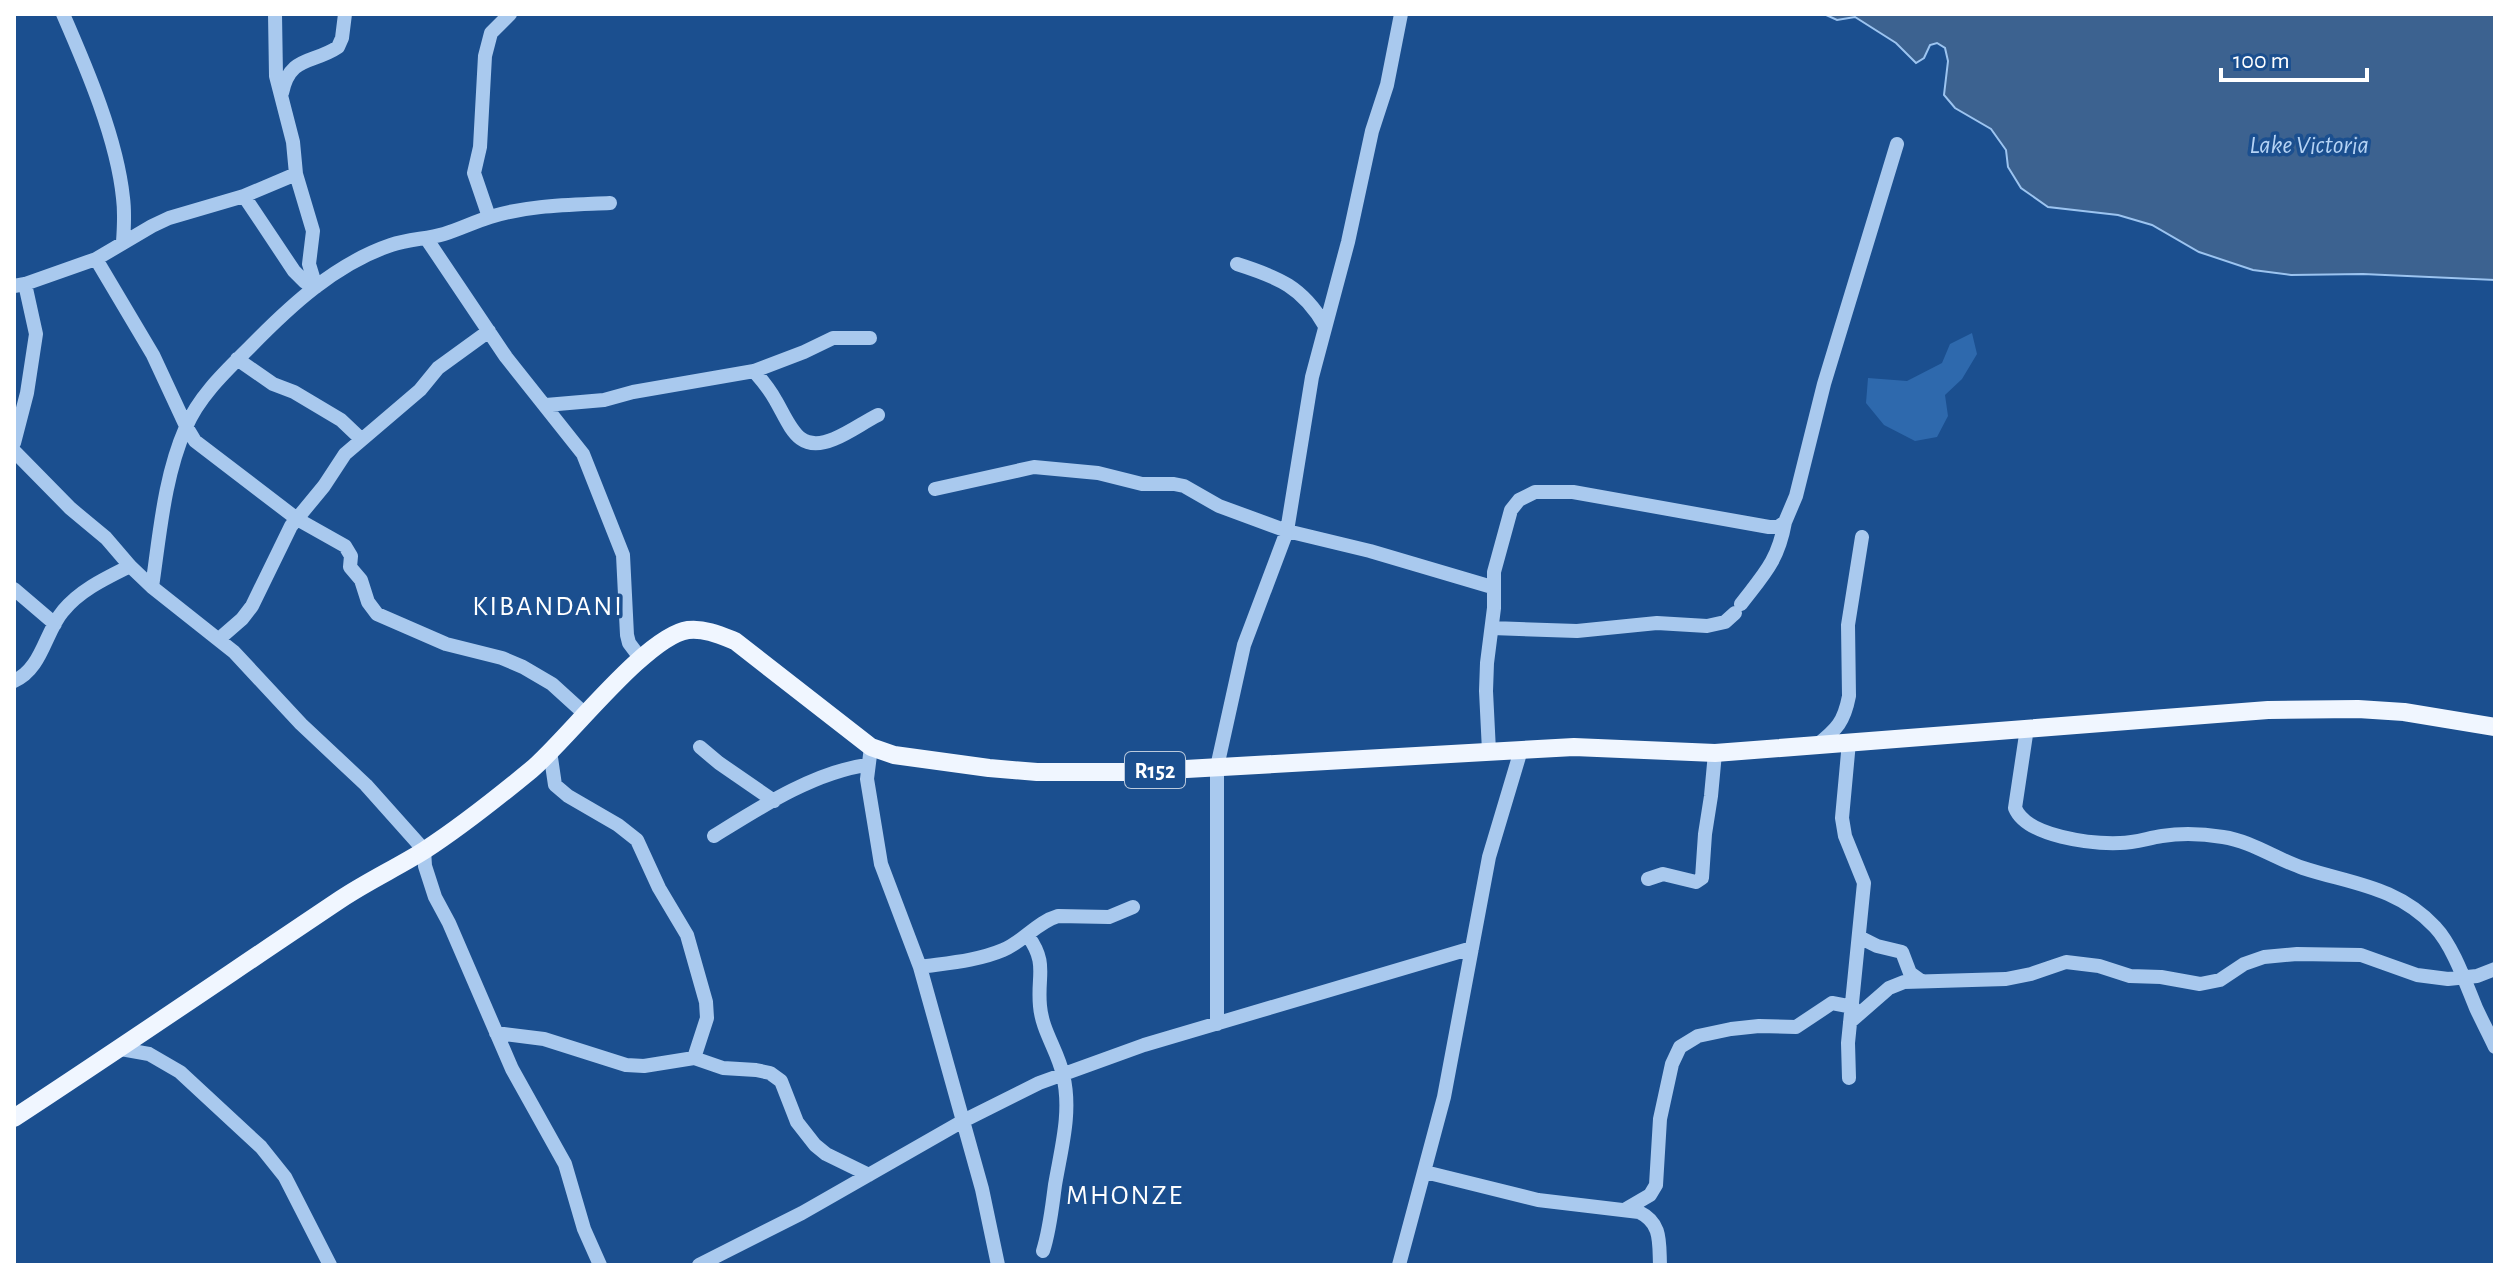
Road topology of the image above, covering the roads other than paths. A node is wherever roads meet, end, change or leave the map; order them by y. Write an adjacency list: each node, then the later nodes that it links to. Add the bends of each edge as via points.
1 (63, 14): 13 (street, via 118,168)
2 (275, 14): 6 (street, via 274,64)
3 (345, 14): 6 (street, via 338,47 292,69)
4 (510, 14): 11 (street, via 491,33 485,56 474,173)
5 (1401, 14): 18 (street)
6 (282, 97): 8 (street)
7 (1897, 144): 33 (street)
8 (296, 174): 9 (street); 17 (street, via 313,231 309,264)
9 (244, 196): 13 (street, via 169,218); 17 (street, via 294,271)
10 (610, 203): 11 (street)
11 (489, 217): 12 (street)
12 (426, 238): 17 (street, via 390,245); 19 (street)
13 (123, 242): 14 (street)
14 (96, 259): 16 (street); 25 (street)
15 (1237, 264): 18 (street, via 1295,289)
16 (20, 285): 29 (street, via 36,334)
17 (315, 285): 21 (street)
18 (1325, 326): 34 (street)
19 (489, 331): 23 (street); 28 (street, via 438,368)
20 (870, 338): 22 (street, via 833,338)
21 (237, 359): 24 (street); 28 (street, via 341,420)
22 (754, 371): 23 (street, via 604,400); 26 (street, via 792,432 811,443 832,440)
23 (546, 405): 43 (street, via 583,454 619,540 627,635)
24 (196, 408): 25 (street); 27 (street)
25 (179, 409): 27 (street)
26 (878, 415)
27 (186, 426): 32 (street, via 205,450); 37 (street, via 170,475)
28 (361, 439): 32 (street)
29 (14, 443)
30 (14, 451): 36 (street)
31 (935, 489): 34 (street, via 1034,467 1098,473 1130,483 1184,486 1219,506)
32 (297, 519): 42 (street, via 252,606); 45 (street, via 349,550 350,567 377,614 446,644 523,667)
33 (1785, 522): 38 (street, via 1769,527 1573,492 1535,492 1511,510); 41 (street, via 1772,564 1725,622 1591,630)
34 (1287, 531): 38 (street); 56 (street, via 1244,645)
35 (1862, 537): 49 (street, via 1848,625 1847,706 1839,727)
36 (130, 566): 37 (street); 40 (street, via 86,591)
37 (152, 587): 42 (street)
38 (1492, 587): 41 (street)
39 (14, 589): 40 (street)
40 (55, 624): 44 (street, via 30,669)
41 (1492, 628): 53 (street, via 1486,691)
42 (219, 639): 59 (street)
43 (641, 659): 45 (main road, R152); 55 (main road, R152, via 688,630 735,641)
44 (14, 681)
45 (585, 714): 52 (main road, R152)
46 (2495, 727): 47 (main road, R152, via 2404,712 2316,709)
47 (2027, 728): 48 (main road, R152); 67 (street, via 2015,808 2034,827 2051,835 2108,843 2161,836 2228,837 2303,868 2376,887 2436,928)
48 (1849, 742): 49 (main road, R152); 63 (street, via 1842,818 1864,883)
49 (1816, 745): 54 (main road, R152)
50 (700, 747): 57 (street)
51 (1521, 750): 53 (main road, R152); 54 (main road, R152, via 1608,747); 64 (street, via 1489,857)
52 (550, 751): 59 (main road, R152); 74 (street, via 555,785 637,840 687,935 707,1018)
53 (1489, 751): 56 (main road, R152)
54 (1715, 753): 60 (street, via 1702,878 1696,882 1658,874)
55 (869, 756): 56 (main road, R152, via 1037,772); 57 (street); 65 (street, via 881,864)
56 (1217, 767): 70 (street)
57 (774, 801): 58 (street)
58 (714, 836)
59 (424, 850): 71 (street, via 435,897); 73 (main road, R152, via 345,897)
60 (1648, 879)
61 (1133, 907): 62 (street, via 1109,917 1058,916)
62 (1028, 936): 65 (street, via 990,955); 75 (street, via 1041,957 1040,1007)
63 (1859, 937): 68 (street, via 1902,952 1910,973); 69 (street)
64 (1472, 948): 70 (street); 79 (street)
65 (920, 967): 78 (street)
66 (2495, 969): 67 (street)
67 (2462, 976): 68 (street, via 2417,975 2361,955 2297,954 2264,957 2220,980 2200,984 2066,962 2006,979); 72 (street)
68 (1921, 981): 69 (street, via 1889,988)
69 (1852, 1014): 76 (street); 81 (street, via 1832,1003 1796,1027 1731,1029 1698,1036 1680,1047 1660,1119 1656,1185 1650,1195)
70 (1217, 1024): 75 (street)
71 (496, 1033): 74 (street, via 544,1039 626,1065); 84 (street, via 565,1164)
72 (2495, 1047)
73 (121, 1049): 77 (main road, R152); 83 (street, via 149,1054 180,1072 261,1147 285,1177)
74 (694, 1058): 80 (street, via 723,1068 770,1073 781,1081 797,1122 815,1145)
75 (1063, 1074): 78 (street); 82 (street, via 1065,1131)
76 (1849, 1078)
77 (14, 1118)
78 (963, 1121): 80 (street); 86 (street)
79 (1425, 1172): 81 (street, via 1538,1200); 87 (street)
80 (869, 1175): 85 (street)
81 (1626, 1209): 88 (street, via 1650,1218 1656,1227)
82 (1043, 1251)
83 (330, 1265)
84 (600, 1265)
85 (699, 1265)
86 (998, 1265)
87 (1399, 1265)
88 (1660, 1265)

